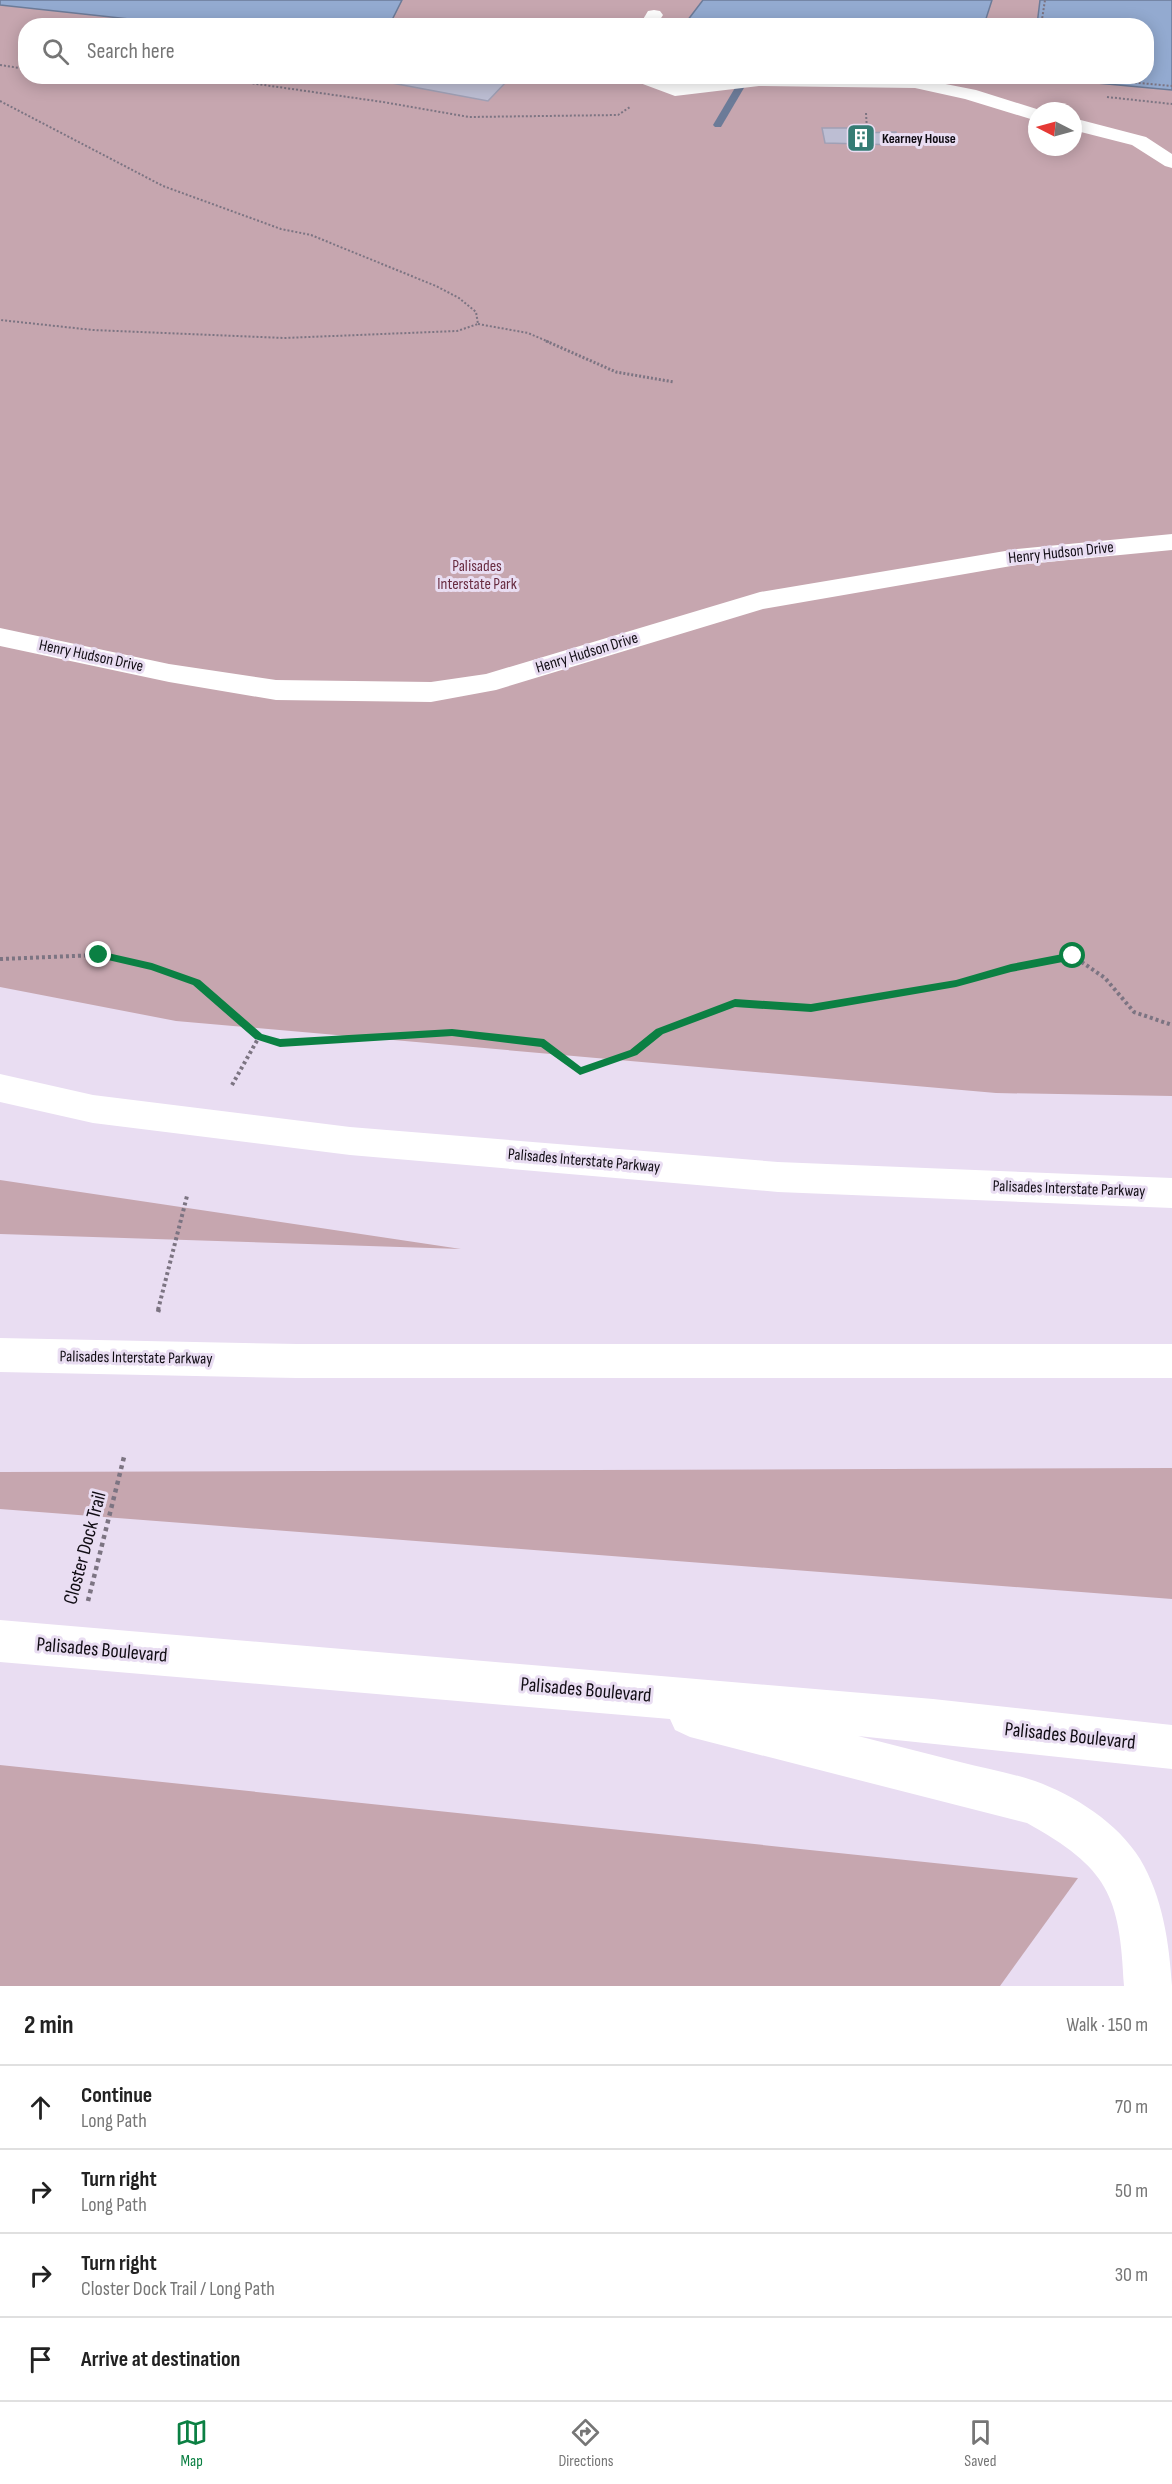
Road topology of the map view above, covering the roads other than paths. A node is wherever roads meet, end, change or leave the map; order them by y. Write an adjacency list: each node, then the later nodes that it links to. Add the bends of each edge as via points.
1 (659, 84): 2 (lane, via 675,90)
2 (730, 84)
3 (920, 84): 4 (lane)
4 (1028, 112)
5 (1082, 126): 6 (lane, via 1139,141)
6 (1172, 162)
7 (1172, 542): 8 (main road, Henry Hudson Drive, via 1017,557 760,601 516,674 431,692 276,690 169,673)
8 (0, 637)
9 (0, 1088): 10 (main road, Palisades Interstate Parkway, via 93,1108 350,1141 778,1177)
10 (1172, 1193)
11 (0, 1355): 12 (main road, Palisades Interstate Parkway, via 297,1361)
12 (1172, 1360)
13 (0, 1641): 14 (main road, Palisades Boulevard)
14 (592, 1690): 15 (main road, Palisades Boulevard); 16 (main road, via 1034,1803 1066,1819 1113,1857 1128,1879 1141,1912)
15 (1172, 1747)
16 (1148, 1986)

